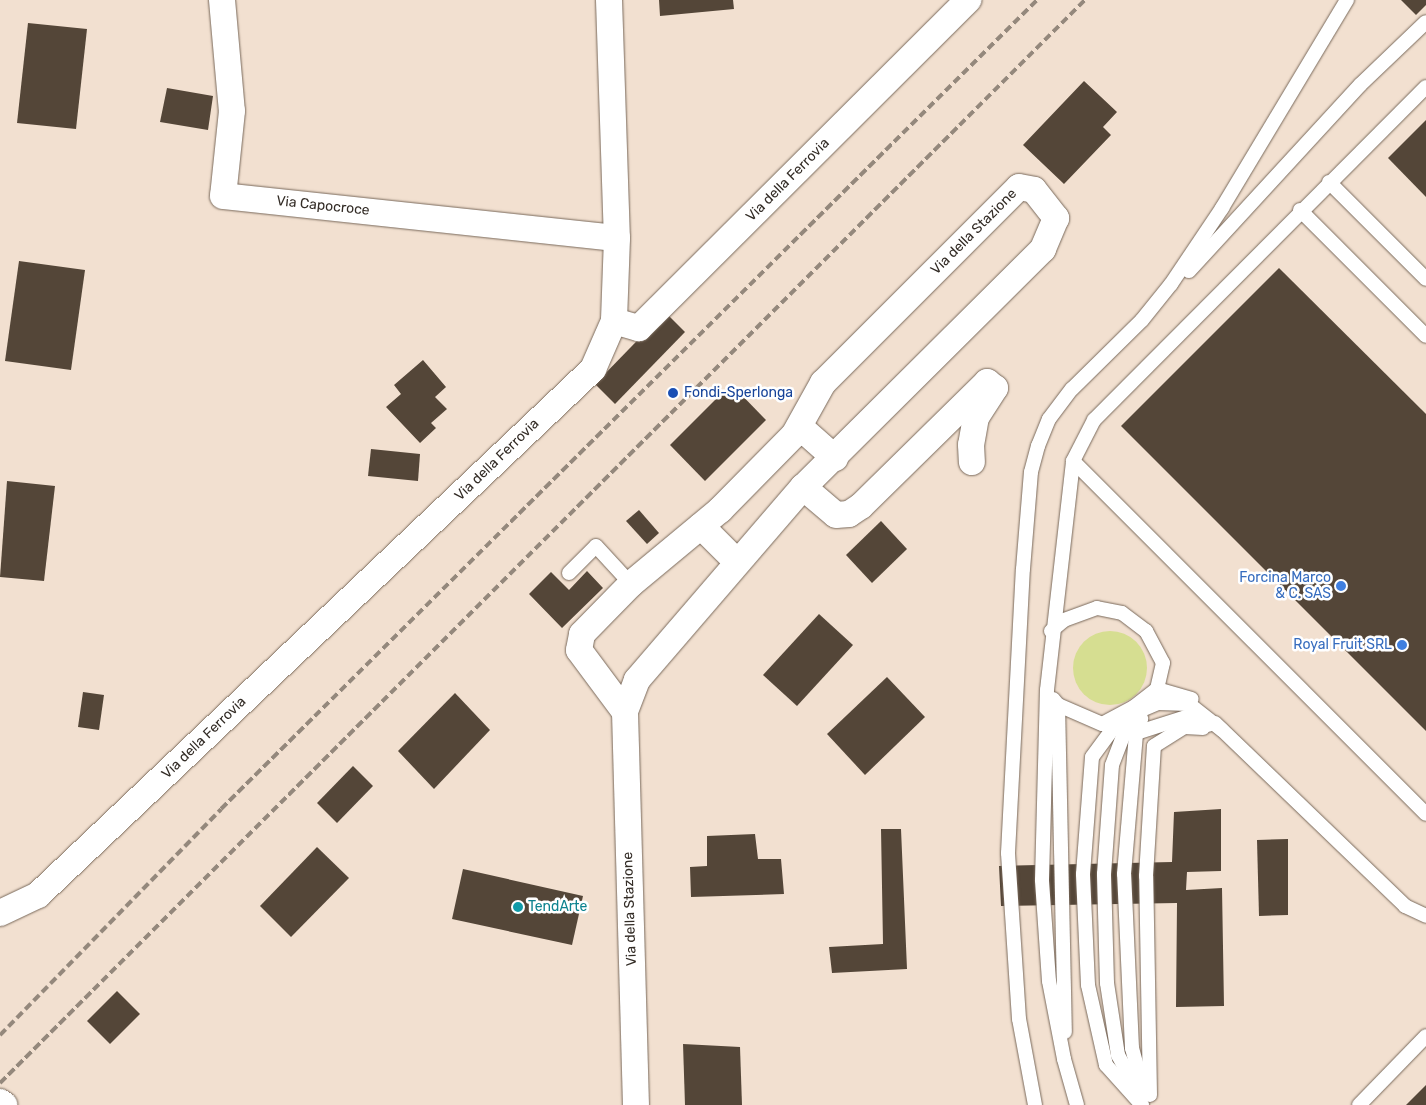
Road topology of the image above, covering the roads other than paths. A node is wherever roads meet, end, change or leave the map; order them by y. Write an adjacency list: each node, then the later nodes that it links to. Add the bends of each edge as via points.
1 (222, 0): 9 (street, Via Capocroce, via 232,110 223,196)
2 (609, 0): 9 (street)
3 (968, 0): 12 (street, Via della Ferrovia, via 639,328)
4 (1347, 0): 11 (lane, via 1222,208)
5 (1426, 22): 11 (lane, via 1360,85 1270,186)
6 (1426, 86): 7 (lane)
7 (1329, 182): 8 (lane); 10 (lane)
8 (1300, 210): 13 (lane); 16 (lane, via 1094,420)
9 (617, 238): 12 (street)
10 (1426, 279)
11 (1171, 284): 35 (lane, via 1142,320 1072,389 1049,420 1030,472 1008,853 1019,1019)
12 (614, 321): 30 (street, Via della Ferrovia, via 593,369 38,896)
13 (1426, 336)
14 (800, 427): 15 (street); 15 (street, Via della Stazione, via 823,383 1019,187 1034,190 1056,218 1043,249); 19 (street, Via della Stazione)
15 (835, 458): 18 (street, Via della Stazione)
16 (1073, 461): 23 (lane); 29 (lane)
17 (972, 462): 18 (street, via 971,445 976,417 995,388 987,382 861,506 849,514 836,514)
18 (803, 487): 20 (street, Via della Stazione)
19 (701, 526): 20 (street); 22 (street, Via della Stazione)
20 (736, 561): 27 (street, Via della Stazione, via 637,680)
21 (569, 573): 22 (lane, via 596,546)
22 (631, 584): 27 (street, Via della Stazione, via 582,634 580,650)
23 (1051, 631): 24 (lane, via 1064,620 1096,608 1122,613 1146,631 1163,664); 25 (lane)
24 (1157, 689): 26 (lane, via 1134,707 1102,724); 28 (lane, via 1191,698)
25 (1047, 690): 26 (lane); 33 (lane, via 1042,880 1049,981)
26 (1058, 705): 33 (lane, via 1066,977)
27 (625, 712): 34 (street, Via della Stazione)
28 (1222, 730): 31 (lane, via 1405,906); 37 (lane, via 1185,727 1154,746 1146,876); 37 (lane, via 1186,716 1136,733 1124,874 1132,1048); 37 (lane, via 1187,710 1160,709 1126,726 1112,765 1104,874 1107,983 1118,1055); 37 (lane, via 1189,704 1158,703 1120,720 1092,757 1083,874 1088,985 1106,1065)
29 (1426, 814)
30 (0, 913)
31 (1426, 916)
32 (1426, 1036): 38 (lane)
33 (1064, 1058): 36 (lane)
34 (636, 1105)
35 (1035, 1105)
36 (1077, 1105)
37 (1146, 1105)
38 (1359, 1105)

